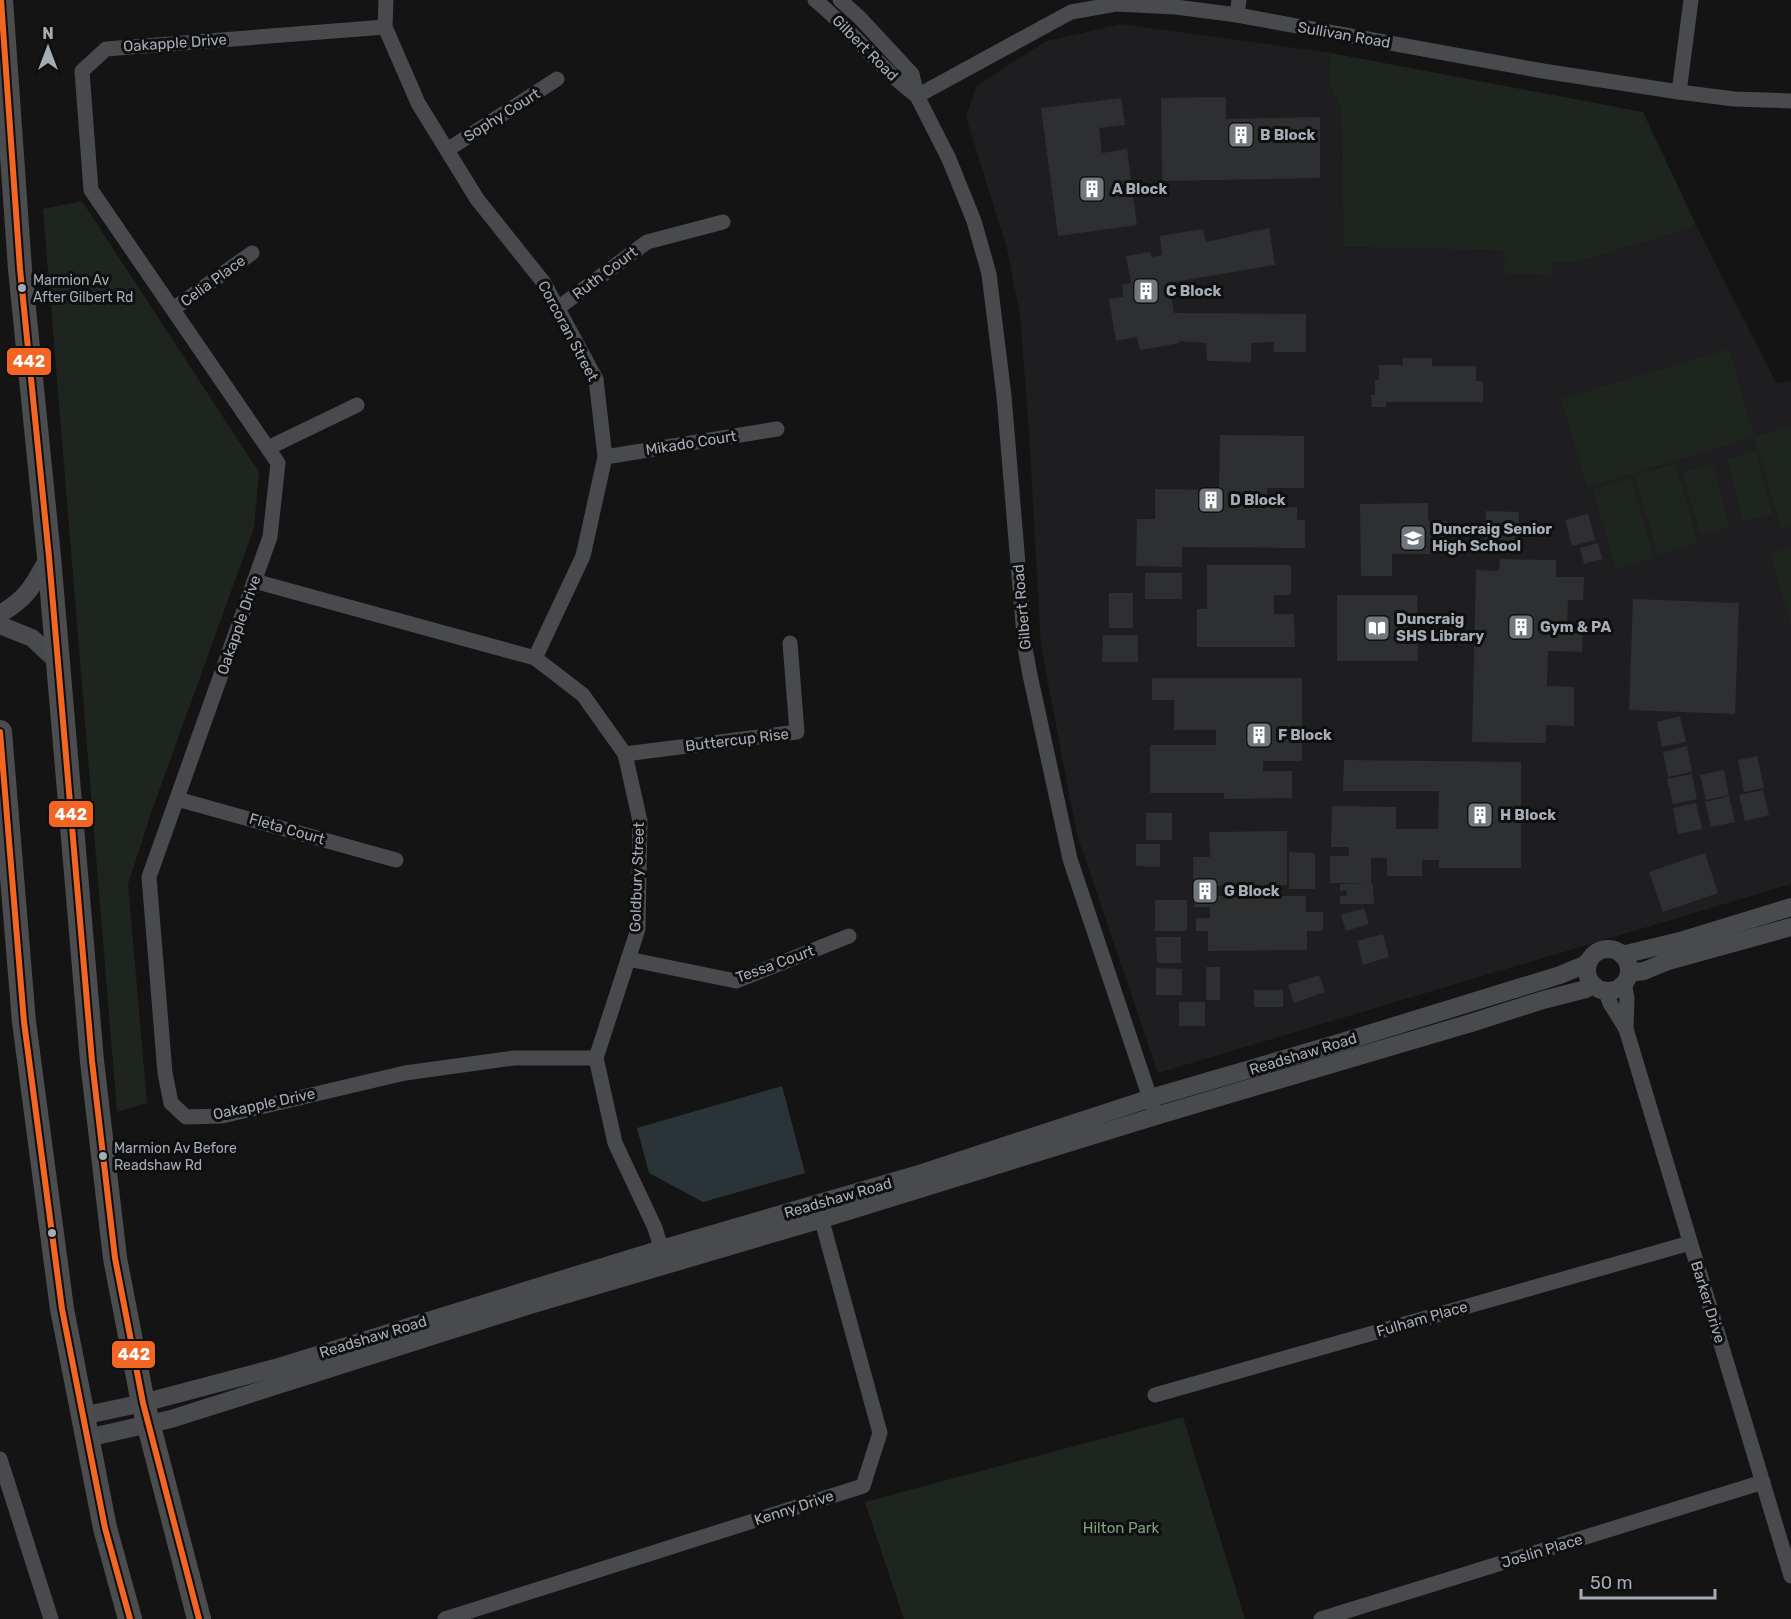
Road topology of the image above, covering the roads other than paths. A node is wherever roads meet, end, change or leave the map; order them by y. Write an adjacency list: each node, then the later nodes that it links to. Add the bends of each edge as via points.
1 (2, 0): 22 (highway, via 20,269)
2 (386, 0): 8 (street, Corcoran Street)
3 (814, 0): 11 (street, Gilbert Road)
4 (840, 0): 11 (street, Gilbert Road, via 912,74)
5 (1691, 0): 10 (street)
6 (1069, 6): 7 (street, Sullivan Road); 11 (street, Sullivan Road)
7 (1238, 8): 10 (street, Sullivan Road, via 1543,71)
8 (385, 27): 13 (street, Corcoran Street, via 418,103); 17 (street, Oakapple Drive, via 106,49 82,70 91,190)
9 (557, 79): 13 (street, Sophy Court)
10 (1679, 92): 12 (street, Sullivan Road)
11 (917, 96): 43 (street, Gilbert Road, via 949,159 974,221 989,274 1004,396 1024,648 1071,859)
12 (1791, 101)
13 (447, 150): 16 (street, Corcoran Street, via 477,199 544,283)
14 (723, 222): 16 (street, Ruth Court, via 647,242)
15 (252, 253): 17 (street, Celia Place)
16 (558, 308): 21 (street, Corcoran Street, via 596,379)
17 (173, 309): 20 (street, Oakapple Drive)
18 (357, 405): 20 (street)
19 (777, 429): 21 (street, Mikado Court)
20 (268, 448): 23 (street, Oakapple Drive, via 278,463 270,537)
21 (605, 457): 27 (street, Corcoran Street, via 584,556)
22 (49, 557): 24 (street, via 31,588 16,605); 28 (highway)
23 (254, 581): 27 (street, Goldbury Street); 31 (street, Oakapple Drive)
24 (0, 614)
25 (0, 625): 28 (street, via 32,638)
26 (790, 643): 30 (street, Buttercup Rise, via 797,732)
27 (536, 658): 30 (street, Goldbury Street, via 584,695)
28 (58, 662): 48 (highway, via 92,1061 115,1258)
29 (0, 733): 49 (highway, via 24,1022 62,1309)
30 (625, 754): 37 (street, Goldbury Street, via 640,821 638,929)
31 (177, 799): 32 (street, Fleta Court); 42 (street, Oakapple Drive, via 150,877 165,1073 171,1103 186,1117 222,1116 405,1073 514,1058)
32 (396, 860)
33 (1791, 907): 36 (street)
34 (1791, 927): 39 (street, via 1668,961)
35 (849, 936): 37 (street, Tessa Court, via 736,981)
36 (1622, 955): 38 (street, via 1604,949); 39 (street, via 1628,965)
37 (628, 959): 42 (street, Goldbury Street)
38 (1589, 961): 40 (street, via 1587,970); 43 (street, Readshaw Road, via 1560,975)
39 (1627, 978): 40 (street, via 1612,990); 41 (street, Barker Drive)
40 (1598, 986): 41 (street, Barker Drive); 43 (street, Readshaw Road)
41 (1626, 1029): 45 (street, Barker Drive)
42 (596, 1058): 46 (street, via 615,1143 655,1228)
43 (1154, 1107): 44 (street, Readshaw Road)
44 (820, 1211): 46 (street, Readshaw Road); 56 (street, Kenny Drive, via 880,1433 863,1486)
45 (1690, 1244): 47 (street, Fulham Place); 51 (street, Barker Drive)
46 (663, 1256): 48 (street, Readshaw Road, via 275,1368)
47 (1155, 1395)
48 (146, 1414): 49 (street, Readshaw Road); 55 (highway)
49 (85, 1427): 54 (highway, via 105,1528)
50 (0, 1459): 53 (street)
51 (1763, 1482): 52 (street, Barker Drive); 57 (street, Joslin Place)
52 (1791, 1576)
53 (51, 1619)
54 (130, 1619)
55 (199, 1619)
56 (445, 1619)
57 (1321, 1619)

